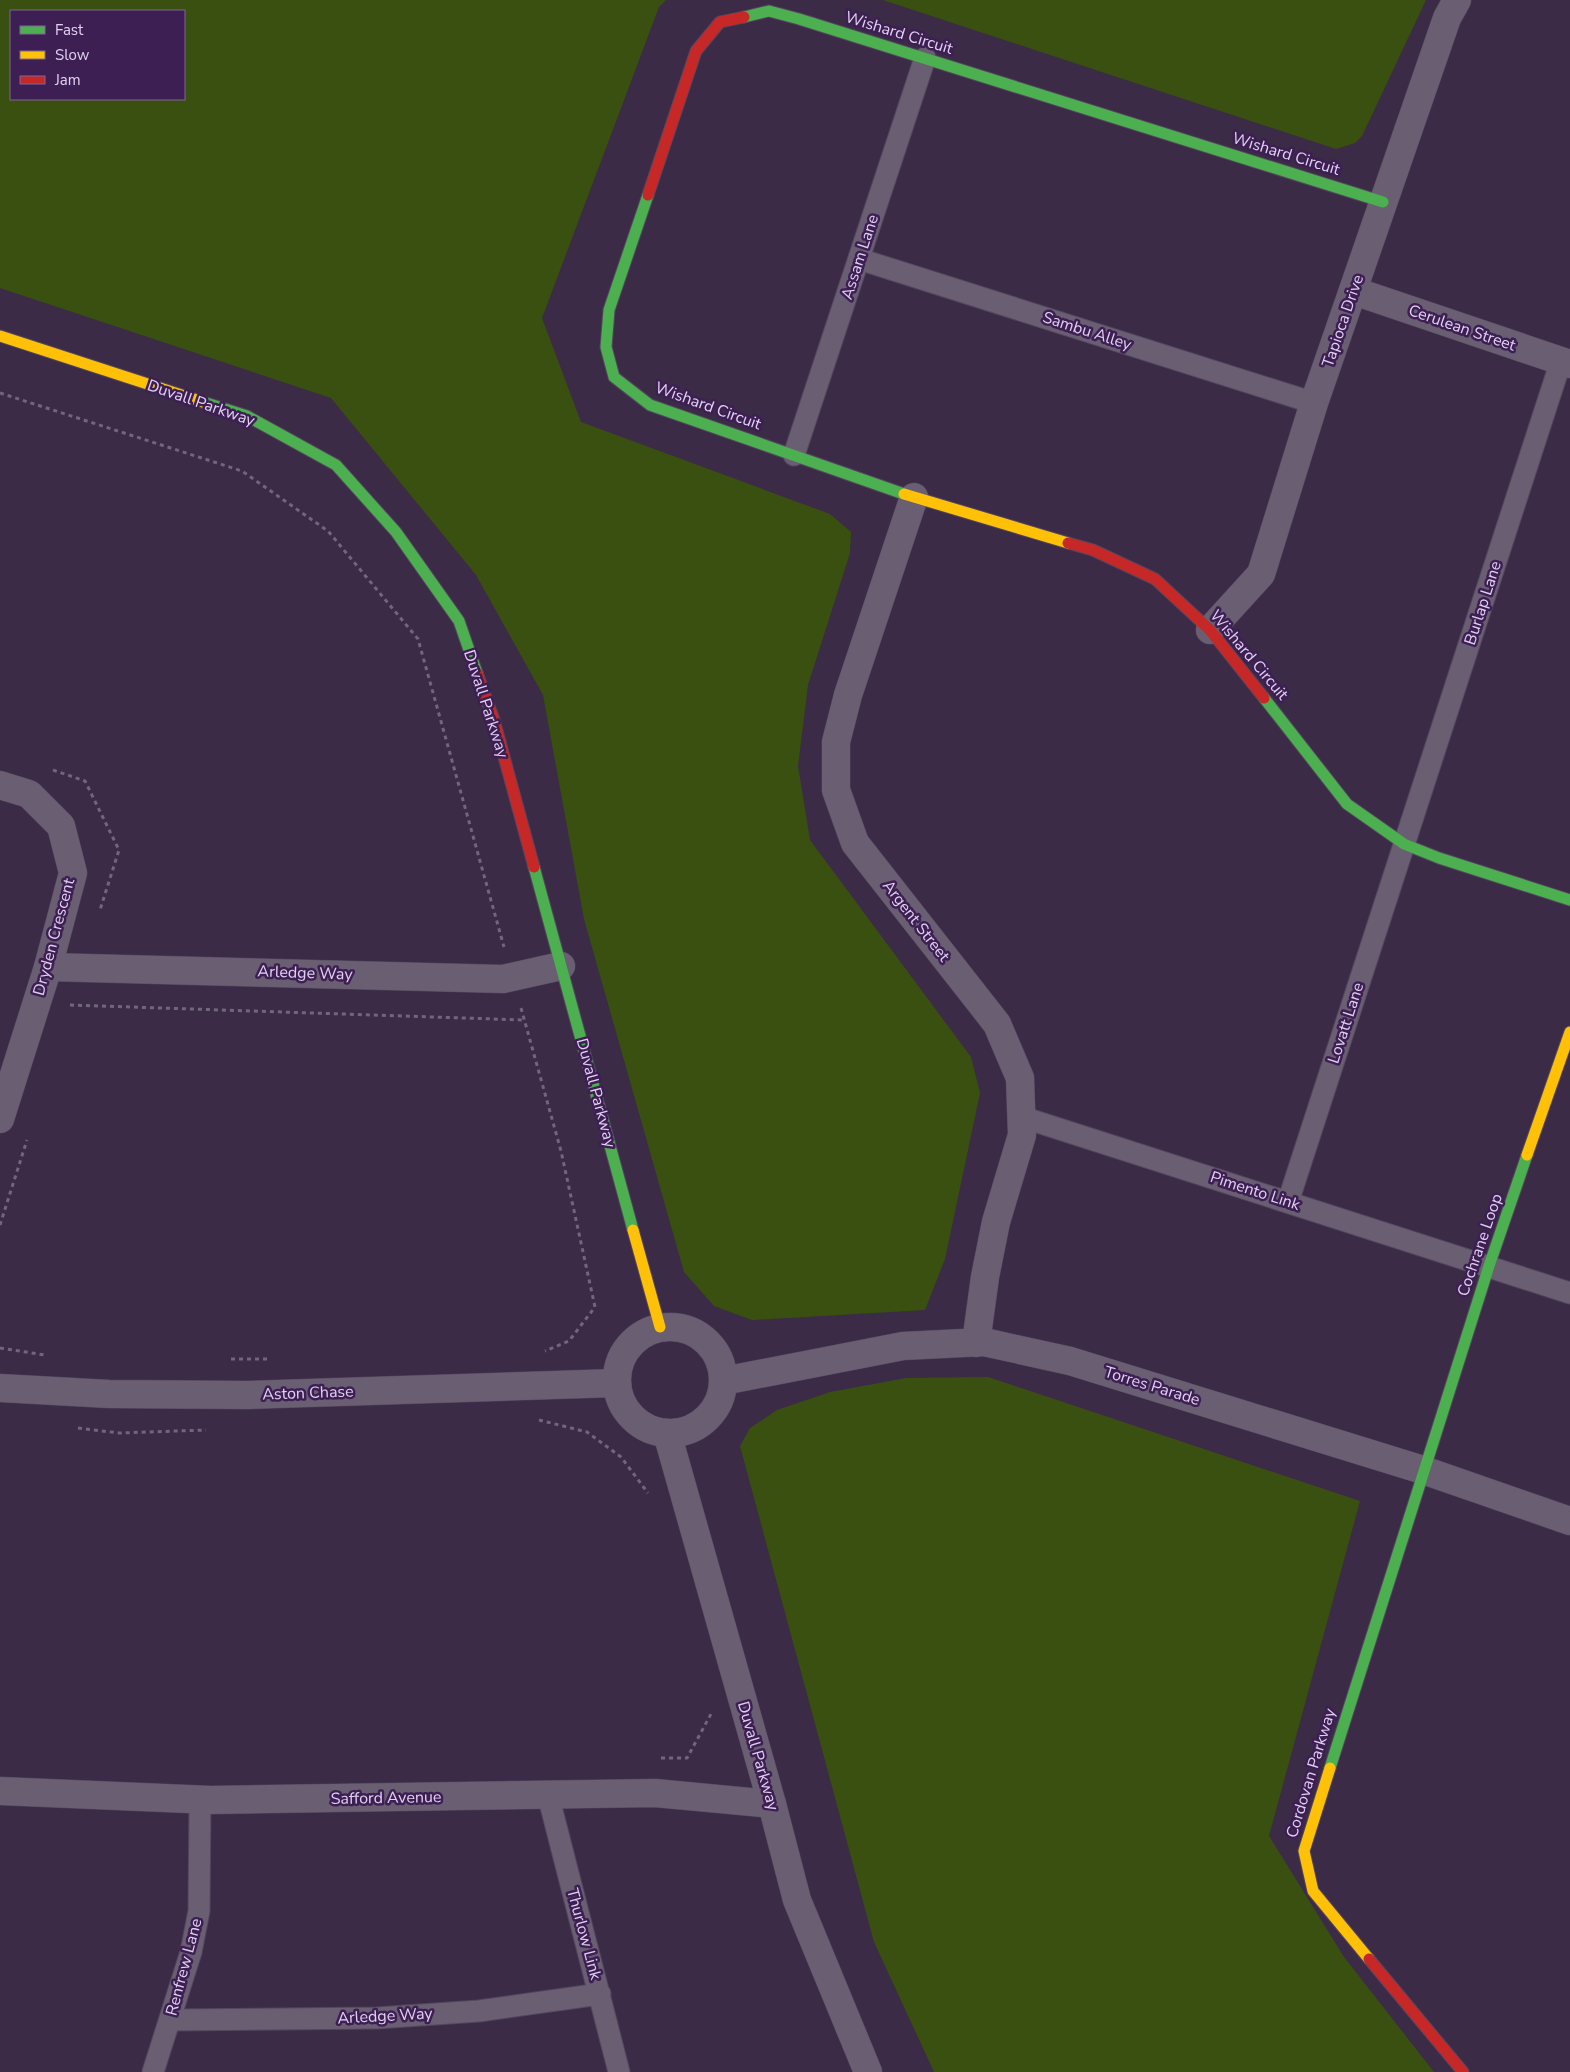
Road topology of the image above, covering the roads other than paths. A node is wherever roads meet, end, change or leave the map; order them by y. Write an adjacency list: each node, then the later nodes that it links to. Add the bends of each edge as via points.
1 (1457, 0): 3 (street, Tapioca Drive, via 1447,18)
2 (925, 58): 3 (street, Wishard Circuit); 4 (lane, Assam Lane); 9 (street, Wishard Circuit, via 769,11 720,22 696,51 609,310 606,347 614,378 650,405)
3 (1383, 202): 5 (street, Tapioca Drive)
4 (859, 259): 8 (lane, Sambu Alley); 9 (lane, Assam Lane)
5 (1354, 291): 7 (street, Cerulean Street); 8 (street, Tapioca Drive)
6 (0, 336): 15 (street, Duvall Parkway, via 247,416 336,465 396,532 459,621 494,720)
7 (1566, 363): 13 (lane, Burlap Lane)
8 (1314, 403): 11 (street, Tapioca Drive, via 1261,574)
9 (794, 455): 10 (street, Wishard Circuit)
10 (914, 497): 11 (street, Wishard Circuit, via 1093,550 1155,578); 19 (street, Argent Street, via 848,695 836,742 836,790 855,843 997,1024 1020,1078)
11 (1210, 630): 13 (street, Wishard Circuit, via 1347,804)
12 (0, 785): 16 (street, Dryden Crescent, via 30,794 61,826 72,873)
13 (1404, 844): 14 (street, Wishard Circuit); 21 (lane, Lovatt Lane)
14 (1570, 900)
15 (561, 966): 16 (street, Arledge Way, via 503,979); 24 (street, Duvall Parkway)
16 (48, 967): 20 (street, Dryden Crescent)
17 (1570, 1032): 18 (street, Cochrane Loop)
18 (1566, 1062): 22 (street, Cochrane Loop)
19 (1022, 1117): 21 (lane, Pimento Link); 25 (street, Argent Street, via 1022,1135 996,1222)
20 (0, 1119)
21 (1288, 1202): 22 (lane, Pimento Link)
22 (1489, 1266): 23 (lane, Pimento Link); 30 (street, Cochrane Loop)
23 (1570, 1293)
24 (660, 1327): 26 (street, via 686,1329 703,1338 718,1356); 27 (street, via 646,1332 627,1346 619,1362)
25 (976, 1343): 26 (street, Torres Parade, via 903,1346); 30 (street, Torres Parade, via 1070,1360)
26 (723, 1381): 29 (street, via 721,1396 712,1412 694,1427)
27 (616, 1382): 28 (street, Aston Chase, via 248,1395 109,1394); 29 (street, via 622,1404 637,1422 653,1431)
28 (0, 1388)
29 (666, 1433): 35 (street, Duvall Parkway)
30 (1423, 1470): 31 (street, Torres Parade); 41 (street, Cordovan Parkway, via 1304,1851 1313,1891)
31 (1570, 1521)
32 (0, 1791): 34 (street, Safford Avenue)
33 (548, 1796): 34 (street, Safford Avenue); 35 (street, Safford Avenue, via 655,1793); 36 (lane, Thurlow Link)
34 (200, 1800): 37 (lane, Renfrew Lane, via 199,1911 191,1952)
35 (772, 1804): 40 (street, Duvall Parkway, via 797,1900)
36 (600, 1994): 37 (lane, Arledge Way, via 479,2011 377,2018); 39 (lane, Thurlow Link)
37 (170, 2020): 38 (lane, Renfrew Lane)
38 (153, 2072)
39 (619, 2072)
40 (868, 2072)
41 (1463, 2072)

